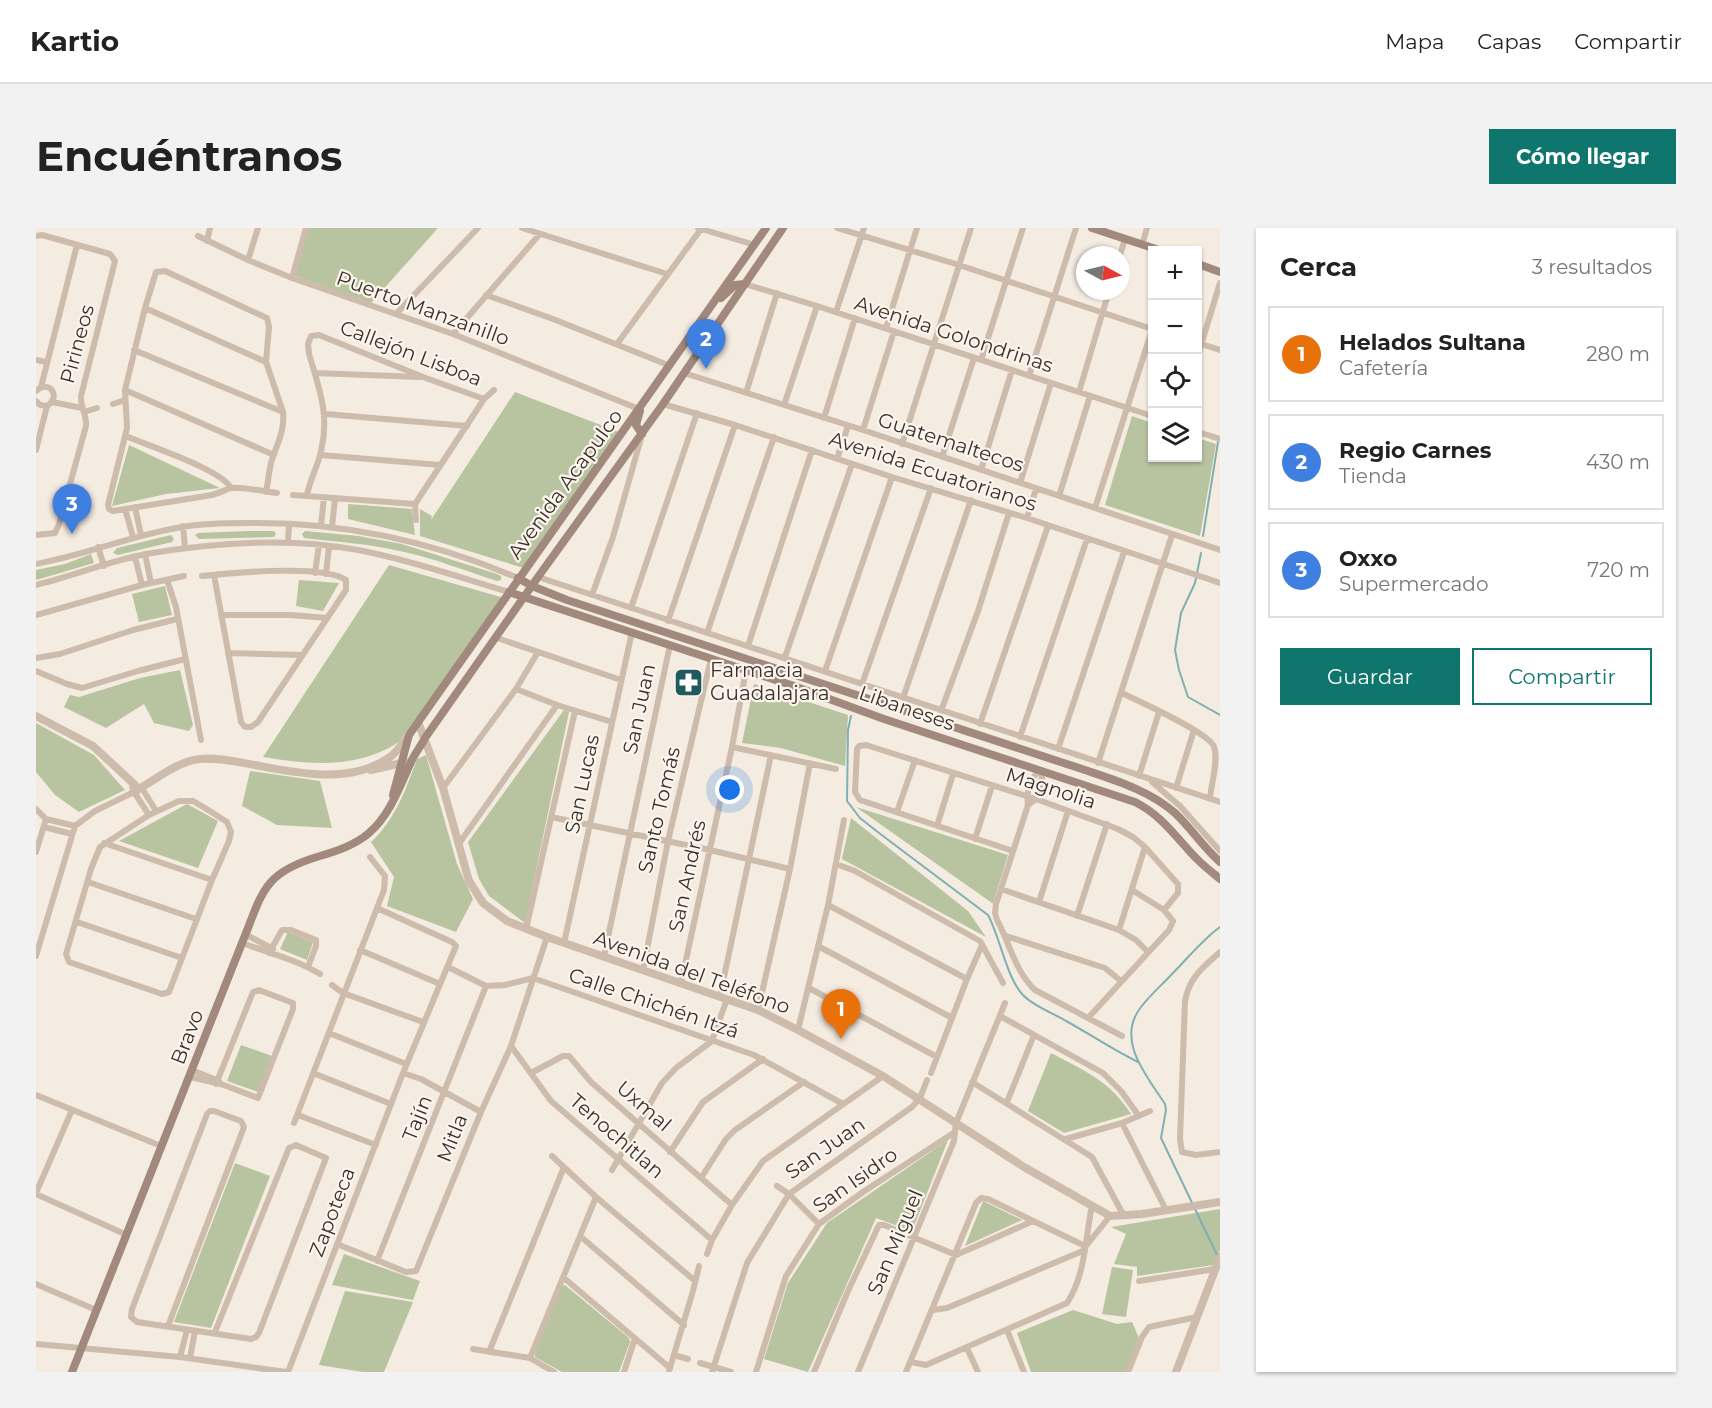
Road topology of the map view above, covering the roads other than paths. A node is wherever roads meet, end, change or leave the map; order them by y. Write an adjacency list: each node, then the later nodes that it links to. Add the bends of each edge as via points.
1 (210, 228): 22 (street)
2 (258, 228): 29 (street)
3 (306, 228): 34 (street)
4 (478, 228): 47 (street)
5 (522, 228): 17 (street)
6 (700, 228): 23 (street); 33 (street)
7 (766, 228): 23 (main road, Avenida Acapulco)
8 (783, 228): 37 (main road, Avenida Acapulco)
9 (837, 228): 20 (street)
10 (864, 228): 20 (street)
11 (917, 228): 28 (street)
12 (971, 228): 30 (street)
13 (1023, 228): 35 (street)
14 (1076, 228): 40 (street)
15 (1092, 228): 21 (main road)
16 (1147, 228): 25 (street)
17 (539, 235): 33 (street); 39 (street)
18 (36, 236): 24 (street, Pirineos)
19 (198, 236): 22 (street, Puerto Manzanillo)
20 (861, 236): 28 (street); 44 (street)
21 (1125, 239): 25 (main road); 26 (street)
22 (207, 241): 29 (street, Puerto Manzanillo)
23 (754, 244): 45 (main road, Avenida Acapulco)
24 (77, 245): 62 (street); 87 (street, Pirineos, via 110,254 115,261 81,396)
25 (1142, 245): 27 (main road)
26 (1123, 246)
27 (1148, 247)
28 (911, 250): 30 (street); 49 (street)
29 (248, 261): 34 (street, Puerto Manzanillo)
30 (959, 265): 35 (street); 57 (street)
31 (1202, 266): 32 (main road)
32 (1220, 272)
33 (667, 274): 55 (street)
34 (292, 278): 47 (street, Puerto Manzanillo)
35 (1005, 282): 40 (street); 60 (street)
36 (1220, 283): 53 (street)
37 (745, 284): 38 (street, Avenida Golondrinas); 45 (main road, via 735,285); 67 (main road, Avenida Acapulco)
38 (777, 293): 42 (street, Avenida Golondrinas); 75 (street)
39 (486, 296): 52 (street); 55 (street)
40 (1053, 298): 46 (street); 68 (street)
41 (1106, 300): 46 (street)
42 (817, 306): 44 (street, Avenida Golondrinas); 83 (street)
43 (145, 308): 58 (street); 63 (street); 63 (street, via 153,275 165,271 263,314 269,322)
44 (836, 312): 48 (street, Avenida Golondrinas)
45 (705, 313): 64 (main road, Avenida Acapulco)
46 (1102, 313): 50 (street); 74 (street)
47 (396, 314): 52 (street, Puerto Manzanillo)
48 (855, 318): 49 (street, Avenida Golondrinas); 92 (street)
49 (886, 328): 51 (street, Avenida Golondrinas)
50 (1148, 329)
51 (894, 331): 57 (street, Avenida Golondrinas); 96 (street)
52 (453, 334): 86 (street, Puerto Manzanillo)
53 (1202, 334)
54 (1148, 342): 85 (street)
55 (617, 344): 64 (street)
56 (1202, 344): 59 (street)
57 (933, 345): 60 (street, Avenida Golondrinas); 102 (street)
58 (134, 350): 72 (street); 88 (street)
59 (1220, 350)
60 (978, 359): 65 (street, Avenida Golondrinas); 107 (street)
61 (36, 360): 62 (street)
62 (46, 362): 71 (street)
63 (266, 362): 88 (street)
64 (668, 365): 86 (main road, Avenida Acapulco)
65 (1012, 370): 68 (street, Avenida Golondrinas); 111 (street)
66 (315, 373): 69 (street); 69 (street, Callejón Lisboa, via 308,344 315,335); 90 (street, Callejón Lisboa)
67 (684, 373): 75 (street, Guatemaltecos); 82 (main road, Avenida Acapulco)
68 (1029, 376): 70 (street, Avenida Golondrinas)
69 (423, 377): 77 (street, Callejón Lisboa)
70 (1051, 383): 74 (street, Avenida Golondrinas); 113 (street)
71 (39, 389): 80 (street, via 52,390)
72 (125, 390): 78 (street); 105 (street)
73 (494, 390): 77 (street)
74 (1079, 392): 76 (street, Avenida Golondrinas)
75 (746, 393): 83 (street, Guatemaltecos)
76 (1090, 396): 85 (street, Avenida Golondrinas); 121 (street)
77 (484, 399): 94 (street)
78 (125, 400): 81 (street); 99 (street)
79 (36, 404): 80 (street)
80 (50, 404): 87 (street); 103 (street)
81 (113, 404)
82 (663, 404): 89 (street, Avenida Ecuatorianos); 97 (main road, Avenida Acapulco)
83 (784, 405): 92 (street, Guatemaltecos)
84 (97, 408): 87 (street)
85 (1127, 408): 91 (street, Avenida Golondrinas); 129 (street)
86 (639, 409): 97 (main road, via 636,427); 124 (main road, Avenida Acapulco)
87 (83, 410): 139 (street, Pirineos, via 86,426 58,529 54,534)
88 (283, 412): 105 (street, via 283,432)
89 (696, 413): 93 (street, Avenida Ecuatorianos); 173 (street)
90 (326, 414): 94 (street); 106 (street, Callejón Lisboa)
91 (1148, 415)
92 (824, 418): 95 (street, Guatemaltecos)
93 (735, 425): 100 (street, Avenida Ecuatorianos); 179 (street)
94 (467, 426): 110 (street)
95 (848, 426): 96 (street, Guatemaltecos); 108 (street)
96 (863, 430): 102 (street, Guatemaltecos)
97 (642, 434): 131 (main road, Avenida Acapulco); 170 (street, via 614,537)
98 (1202, 434): 101 (street)
99 (126, 436): 114 (street, via 222,477); 128 (street, via 108,505 113,511)
100 (774, 437): 104 (street, Avenida Ecuatorianos); 181 (street)
101 (1220, 439)
102 (902, 444): 107 (street, Guatemaltecos)
103 (36, 450)
104 (812, 450): 108 (street, Avenida Ecuatorianos); 184 (street)
105 (274, 455): 117 (street)
106 (321, 455): 110 (street); 120 (street, Callejón Lisboa)
107 (942, 457): 111 (street, Guatemaltecos)
108 (837, 459): 109 (street, Avenida Ecuatorianos)
109 (852, 464): 112 (street, Avenida Ecuatorianos); 188 (street)
110 (440, 465): 126 (street)
111 (981, 470): 113 (street, Guatemaltecos)
112 (892, 477): 115 (street, Avenida Ecuatorianos); 194 (street)
113 (1020, 483): 116 (street, Guatemaltecos)
114 (231, 488): 117 (street); 127 (street, via 224,493)
115 (931, 488): 125 (street, Avenida Ecuatorianos); 196 (street)
116 (1036, 489): 121 (street, Guatemaltecos); 132 (street)
117 (266, 492): 118 (street)
118 (277, 493)
119 (293, 495): 120 (street)
120 (307, 495): 122 (street)
121 (1059, 496): 129 (street, Guatemaltecos)
122 (324, 497): 123 (street); 136 (street)
123 (335, 498): 126 (street); 138 (street)
124 (574, 499): 131 (main road, via 572,513); 162 (main road, Avenida Acapulco)
125 (971, 500): 130 (street, Avenida Ecuatorianos); 199 (street)
126 (415, 504): 133 (street)
127 (135, 507): 128 (street); 140 (street)
128 (125, 508): 142 (street)
129 (1095, 508): 141 (street, Guatemaltecos)
130 (1009, 513): 132 (street, Avenida Ecuatorianos); 202 (street)
131 (583, 516): 161 (main road, Avenida Acapulco)
132 (1027, 518): 137 (street, Avenida Ecuatorianos)
133 (416, 520)
134 (290, 524): 135 (street); 136 (street); 144 (street)
135 (183, 526): 140 (street); 148 (street)
136 (321, 526): 138 (street)
137 (1048, 526): 143 (street, Avenida Ecuatorianos); 207 (street)
138 (332, 527): 162 (street, via 436,548)
139 (36, 535)
140 (141, 535): 142 (street)
141 (1172, 535): 149 (street, Guatemaltecos); 154 (street)
142 (133, 537): 147 (street)
143 (1087, 539): 150 (street, Avenida Ecuatorianos); 210 (street)
144 (288, 543): 145 (street); 148 (street, via 266,541)
145 (319, 545): 146 (street); 156 (street)
146 (329, 546): 157 (street); 169 (street, via 376,553)
147 (98, 547): 153 (street); 155 (street)
148 (185, 548): 151 (street)
149 (1220, 550)
150 (1124, 552): 154 (street, Avenida Ecuatorianos); 215 (street)
151 (144, 554): 152 (street); 164 (street)
152 (135, 557): 155 (street); 167 (street)
153 (36, 564)
154 (1163, 564): 165 (street, Avenida Ecuatorianos); 198 (street)
155 (104, 566): 166 (street)
156 (315, 573): 157 (street); 158 (street, via 255,571)
157 (326, 574): 177 (street, via 342,577 347,585)
158 (214, 575): 160 (street); 176 (street)
159 (184, 576): 163 (street)
160 (202, 576)
161 (538, 577): 168 (main road, Avenida Acapulco); 170 (street, Libaneses)
162 (518, 578): 168 (main road, Libaneses); 169 (main road, Avenida Acapulco)
163 (167, 580): 164 (street); 178 (street)
164 (151, 583): 167 (street)
165 (1220, 583)
166 (36, 585)
167 (142, 585): 175 (street)
168 (532, 586): 171 (main road, Avenida Acapulco); 174 (main road, Libaneses)
169 (509, 592): 171 (main road, Libaneses); 206 (main road, Avenida Acapulco)
170 (592, 595): 172 (street, Libaneses)
171 (525, 597): 180 (main road, Libaneses); 182 (main road, Avenida Acapulco)
172 (603, 599): 173 (street, Libaneses); 174 (street)
173 (631, 608): 179 (street, Libaneses)
174 (599, 610): 214 (main road, Libaneses)
175 (36, 615)
176 (221, 615): 177 (street); 186 (street)
177 (327, 618): 187 (street)
178 (177, 619): 189 (street); 190 (street)
179 (668, 621): 181 (street, Libaneses)
180 (632, 632): 183 (main road, Libaneses); 195 (street, San Lucas)
181 (707, 633): 184 (street, Libaneses)
182 (497, 638): 185 (street); 211 (main road, Avenida Acapulco)
183 (669, 645): 191 (main road, Libaneses); 251 (street, San Juan)
184 (748, 646): 188 (street, Libaneses)
185 (538, 652): 195 (street); 197 (street)
186 (228, 653): 187 (street); 187 (street, via 241,722 248,728 258,722)
187 (302, 655)
188 (785, 657): 194 (street, Libaneses)
189 (36, 658)
190 (185, 659): 193 (street, via 82,688); 212 (street)
191 (711, 659): 192 (main road, Libaneses); 254 (street, Santo Tomás)
192 (746, 670): 213 (street, San Andrés); 225 (main road, Libaneses)
193 (36, 671)
194 (825, 671): 196 (street, Libaneses)
195 (621, 680): 205 (street, San Lucas)
196 (862, 684): 199 (street, Libaneses)
197 (516, 688): 200 (street); 230 (street)
198 (1122, 693): 203 (street); 220 (street)
199 (903, 698): 202 (street, Libaneses)
200 (557, 705): 201 (street); 256 (street)
201 (575, 711): 205 (street); 243 (street)
202 (941, 711): 207 (street, Libaneses)
203 (1159, 712): 208 (street); 227 (street)
204 (36, 716): 229 (street, via 93,746)
205 (612, 722): 248 (street, San Lucas)
206 (418, 723): 209 (main road, Avenida Acapulco); 211 (street, Avenida del Teléfono)
207 (980, 724): 210 (street, Libaneses)
208 (1194, 730): 231 (street); 233 (street, via 1214,747)
209 (409, 735): 221 (main road, Avenida Acapulco); 224 (street, via 391,756)
210 (1020, 737): 215 (street, Libaneses)
211 (425, 738): 217 (main road, Avenida Acapulco); 230 (street, Avenida del Teléfono)
212 (201, 741)
213 (732, 747): 216 (street); 258 (street, San Andrés)
214 (1013, 747): 223 (main road, Libaneses); 225 (main road, via 1016,755 1040,764)
215 (1058, 750): 220 (street, Libaneses)
216 (771, 755): 219 (street); 263 (street)
217 (412, 760): 221 (street); 235 (main road, Bravo)
218 (915, 760): 226 (street, Magnolia); 241 (street); 241 (street, Magnolia, via 866,745 857,749 856,795 864,802)
219 (810, 763): 222 (street); 266 (street)
220 (1098, 763): 227 (street, Libaneses)
221 (400, 764): 224 (street); 235 (main road, Bravo)
222 (837, 769)
223 (1082, 769): 225 (main road, via 1072,774 1047,766); 264 (main road, Libaneses, via 1139,790 1165,805)
224 (361, 770): 229 (street, via 310,774 226,759 199,759)
225 (1041, 770): 232 (street, via 1034,775); 234 (street); 267 (main road, Libaneses, via 1145,807)
226 (953, 774): 228 (street, Magnolia); 249 (street)
227 (1143, 777): 231 (street, Libaneses); 260 (street, via 1180,806)
228 (992, 786): 232 (street, Magnolia); 253 (street)
229 (136, 788): 239 (street); 242 (street); 247 (street)
230 (443, 788): 256 (street, Avenida del Teléfono)
231 (1176, 788): 233 (street, Libaneses)
232 (1027, 796): 234 (street, Magnolia); 237 (street)
233 (1210, 798): 236 (street, Libaneses)
234 (1036, 799): 237 (street); 240 (street, Magnolia)
235 (392, 801): 283 (main road, Bravo, via 376,826 361,840 292,865 276,875 263,893)
236 (1220, 802)
237 (1028, 805): 259 (street)
238 (36, 809): 244 (street)
239 (156, 811): 242 (street); 268 (street, via 190,800 229,824 229,841)
240 (1068, 811): 246 (street, Magnolia); 272 (street)
241 (897, 812): 249 (street)
242 (149, 815): 255 (street)
243 (551, 817): 248 (street); 279 (street)
244 (46, 819): 247 (street); 250 (street)
245 (844, 820): 265 (street)
246 (1107, 825): 257 (street, Magnolia); 276 (street)
247 (75, 826): 252 (street)
248 (590, 826): 251 (street); 284 (street, San Lucas)
249 (937, 826): 253 (street)
250 (44, 827): 252 (street); 261 (street)
251 (628, 833): 254 (street); 292 (street, San Juan)
252 (72, 834): 291 (street)
253 (975, 839): 259 (street)
254 (668, 841): 258 (street); 296 (street, Santo Tomás)
255 (104, 843): 268 (street); 269 (street, via 97,852)
256 (458, 845): 279 (street, Avenida del Teléfono, via 469,881 483,903)
257 (1145, 847): 271 (street); 275 (street, Magnolia, via 1178,884 1178,893)
258 (710, 850): 263 (street); 301 (street, San Andrés)
259 (1013, 851): 270 (street)
260 (1220, 851)
261 (36, 852)
262 (370, 857): 274 (street, via 385,878)
263 (749, 858): 266 (street); 308 (street)
264 (1220, 862)
265 (836, 864): 273 (street); 285 (street, via 855,871)
266 (790, 869): 310 (street)
267 (1220, 879)
268 (212, 880): 277 (street)
269 (88, 882): 277 (street); 278 (street)
270 (1001, 889): 272 (street); 281 (street, via 995,910)
271 (1132, 890): 275 (street); 280 (street)
272 (1039, 902): 276 (street)
273 (828, 904): 286 (street); 299 (street)
274 (377, 908): 288 (street); 295 (street, Zapoteca, via 452,942 456,946)
275 (1164, 910): 289 (street, via 1173,921)
276 (1077, 916): 280 (street)
277 (196, 919): 293 (street)
278 (77, 922): 293 (street); 293 (street, via 66,954 69,962 162,994 171,990)
279 (526, 929): 282 (street, Avenida del Teléfono)
280 (1119, 930): 289 (street)
281 (1006, 936): 300 (street, via 1105,968); 313 (street, via 1027,982)
282 (547, 937): 284 (street, Avenida del Teléfono); 298 (street, Mitla)
283 (244, 939): 287 (street); 324 (main road, Bravo)
284 (564, 943): 292 (street, Avenida del Teléfono)
285 (982, 945): 299 (street); 302 (street)
286 (818, 946): 306 (street); 312 (street)
287 (270, 950): 294 (street); 294 (street, via 284,929 315,939)
288 (360, 950): 303 (street); 307 (street)
289 (1148, 952): 300 (street)
290 (1220, 952): 353 (street, via 1198,972 1187,990 1180,1139 1182,1152)
291 (36, 956)
292 (604, 956): 296 (street, Avenida del Teléfono)
293 (182, 958)
294 (308, 967): 297 (street)
295 (448, 967): 303 (street, Zapoteca); 305 (street)
296 (643, 970): 301 (street, Avenida del Teléfono)
297 (320, 974)
298 (532, 978): 305 (street); 319 (street, Calle Chichén Itzá); 320 (street, Mitla)
299 (967, 979): 312 (street)
300 (1121, 981): 313 (street)
301 (681, 983): 308 (street, Avenida del Teléfono)
302 (1002, 983)
303 (440, 984): 314 (street, Zapoteca)
304 (332, 985): 307 (street)
305 (486, 986): 334 (street, Tajín)
306 (809, 988): 315 (street); 321 (street)
307 (344, 993): 314 (street); 316 (street)
308 (723, 997): 310 (street, Avenida del Teléfono); 319 (street)
309 (1005, 1003): 311 (street, San Miguel)
310 (758, 1010): 315 (street, Avenida del Teléfono)
311 (1000, 1016): 317 (street); 332 (street, San Miguel)
312 (952, 1018): 321 (street)
313 (1088, 1018): 318 (street)
314 (423, 1022): 323 (street, Zapoteca)
315 (798, 1030): 329 (street, Avenida del Teléfono)
316 (329, 1032): 323 (street); 325 (street)
317 (1034, 1035): 337 (street); 344 (street, via 1103,1073)
318 (1122, 1036)
319 (712, 1041): 322 (street, Calle Chichén Itzá); 347 (street, via 669,1074)
320 (511, 1046): 327 (street, Tenochitlan); 342 (street, Mitla)
321 (937, 1057): 328 (street)
322 (764, 1059): 331 (street, Calle Chichén Itzá); 352 (street, via 702,1102)
323 (406, 1064): 326 (street, Zapoteca)
324 (191, 1073): 333 (street); 351 (main road, Bravo)
325 (314, 1073): 338 (street); 343 (street)
326 (403, 1073): 334 (street); 338 (street, Zapoteca)
327 (531, 1073): 347 (street, Uxmal, via 569,1056 591,1082); 355 (street, Tenochitlan, via 551,1101)
328 (931, 1073)
329 (883, 1076): 336 (street, Avenida del Teléfono); 339 (street)
330 (927, 1080): 336 (street)
331 (804, 1082): 339 (street, Calle Chichén Itzá); 358 (street, via 735,1130)
332 (972, 1082): 337 (street); 348 (street, San Miguel)
333 (218, 1083): 333 (street, via 254,991 293,1003 259,1097)
334 (445, 1092): 342 (street); 380 (street, Tajín)
335 (36, 1095): 340 (street)
336 (920, 1098): 348 (street, Avenida del Teléfono); 361 (street, San Juan, via 902,1115)
337 (1007, 1102): 349 (street)
338 (391, 1104): 350 (street, Zapoteca)
339 (843, 1104): 364 (street, via 768,1156)
340 (72, 1110): 351 (street); 360 (street)
341 (1150, 1111): 344 (street)
342 (481, 1112): 380 (street, Mitla, via 416,1271 406,1272)
343 (298, 1115): 345 (street); 350 (street)
344 (1138, 1116): 346 (street)
345 (294, 1123)
346 (1122, 1123): 349 (street); 366 (street)
347 (639, 1124): 352 (street, Uxmal); 355 (street)
348 (955, 1127): 365 (street, Avenida del Teléfono); 370 (street, San Isidro); 373 (street, San Miguel, via 954,1141)
349 (1065, 1139): 368 (street, via 1092,1156)
350 (376, 1145): 375 (street, Zapoteca)
351 (161, 1146): 371 (main road, Bravo)
352 (670, 1152): 358 (street, Uxmal)
353 (1220, 1152)
354 (552, 1156): 356 (street)
355 (618, 1160): 357 (street); 374 (street, Tenochitlan)
356 (564, 1167): 362 (street); 401 (street)
357 (612, 1170)
358 (701, 1178): 364 (street, Uxmal)
359 (777, 1186): 361 (street)
360 (36, 1193): 371 (street)
361 (789, 1194): 370 (street); 410 (street, San Juan, via 747,1263)
362 (596, 1197): 372 (street); 384 (street)
363 (1220, 1202): 366 (street, Avenida del Teléfono)
364 (732, 1205): 374 (street)
365 (1092, 1206): 367 (street, Avenida del Teléfono); 376 (street)
366 (1166, 1210): 368 (street, Avenida del Teléfono)
367 (1110, 1216): 368 (street, Avenida del Teléfono); 376 (street)
368 (1124, 1216)
369 (1034, 1221): 376 (street); 378 (street); 378 (street, via 981,1198)
370 (819, 1224): 417 (street, San Isidro, via 786,1276)
371 (127, 1235): 388 (main road, Bravo)
372 (580, 1236): 383 (street); 390 (street)
373 (915, 1238): 378 (street); 418 (street, via 884,1225 877,1226); 419 (street, San Miguel)
374 (712, 1240): 377 (street)
375 (337, 1244): 380 (street, Mitla); 413 (street, Zapoteca)
376 (1085, 1248): 387 (street, via 947,1308); 393 (street, via 1067,1303)
377 (707, 1254)
378 (956, 1256): 387 (street)
379 (1220, 1257): 382 (street)
380 (377, 1261)
381 (699, 1266): 384 (street)
382 (1215, 1269): 385 (street); 389 (street)
383 (564, 1278): 396 (street); 405 (street)
384 (694, 1280): 390 (street)
385 (1139, 1281)
386 (36, 1284): 388 (street)
387 (933, 1310): 407 (street)
388 (96, 1311): 398 (main road, Bravo)
389 (1197, 1317): 424 (street, via 1149,1327); 425 (street)
390 (684, 1325): 402 (street)
391 (168, 1326): 391 (street, via 244,1125 214,1111 207,1114 132,1309 131,1317 137,1322); 392 (street)
392 (187, 1330): 394 (street); 403 (street)
393 (1007, 1330): 399 (street); 423 (street)
394 (195, 1331): 395 (street); 404 (street)
395 (215, 1332): 395 (street, via 291,1145 326,1158 256,1337)
396 (635, 1338): 411 (street); 415 (street)
397 (36, 1344): 398 (street)
398 (82, 1347): 403 (street); 412 (main road)
399 (967, 1348): 409 (street); 422 (street)
400 (473, 1349): 401 (street)
401 (489, 1352): 405 (street)
402 (674, 1355): 406 (street); 411 (street)
403 (180, 1357): 404 (street)
404 (190, 1358): 413 (street)
405 (530, 1358): 414 (street)
406 (688, 1359)
407 (911, 1362): 409 (street); 420 (street)
408 (700, 1363): 410 (street)
409 (926, 1365): 421 (street)
410 (713, 1369): 416 (street)
411 (670, 1370)
412 (72, 1372)
413 (287, 1372)
414 (554, 1372)
415 (624, 1372)
416 (730, 1372)
417 (756, 1372)
418 (814, 1372)
419 (858, 1372)
420 (906, 1372)
421 (929, 1372)
422 (978, 1372)
423 (1024, 1372)
424 (1128, 1372)
425 (1176, 1372)

